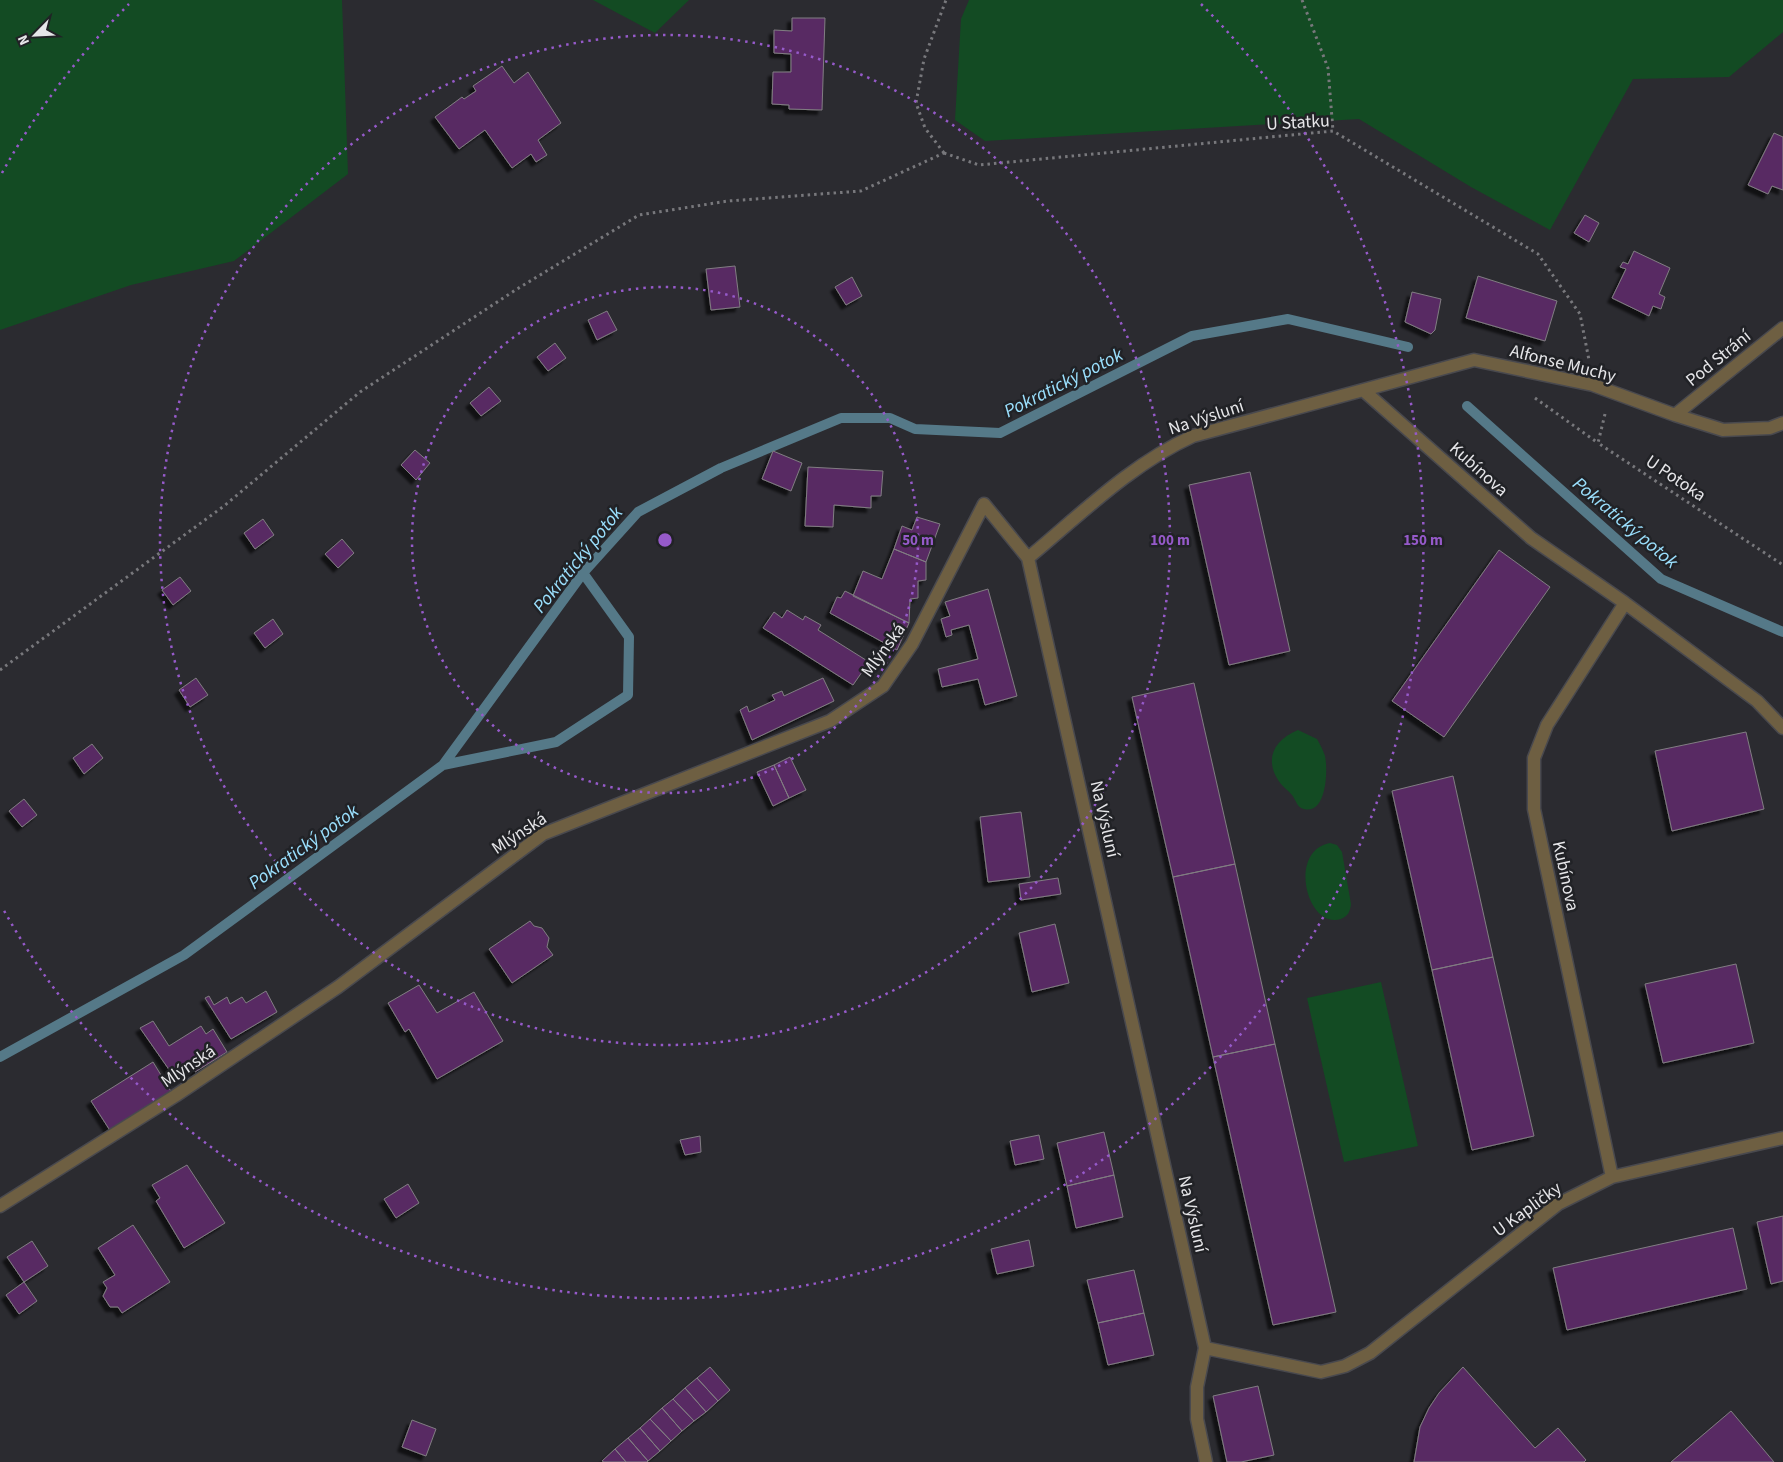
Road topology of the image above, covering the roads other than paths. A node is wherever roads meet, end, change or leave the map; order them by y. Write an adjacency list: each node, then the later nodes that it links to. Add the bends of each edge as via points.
1 (1783, 328): 3 (street, Pod Strání)
2 (1363, 390): 3 (street, Alfonse Muchy, via 1474,360 1593,385); 5 (street, Na Výsluní, via 1193,436 1166,448); 6 (street, Kubínova, via 1531,538)
3 (1675, 416): 4 (street, Alfonse Muchy, via 1723,430 1770,428)
4 (1783, 423)
5 (1028, 558): 10 (street, Mlýnská, via 984,504 912,644 883,686 830,721 543,834 338,987 175,1096); 11 (street, Na Výsluní)
6 (1625, 603): 7 (street, Kubínova, via 1757,700); 9 (street, Kubínova, via 1547,725 1534,758 1534,809)
7 (1783, 728)
8 (1783, 1138): 9 (street, U Kapličky)
9 (1612, 1177): 11 (street, U Kapličky, via 1558,1204 1370,1353 1345,1366 1321,1372)
10 (0, 1206)
11 (1205, 1348): 12 (street, Na Výsluní, via 1197,1387 1197,1419)
12 (1206, 1462)

